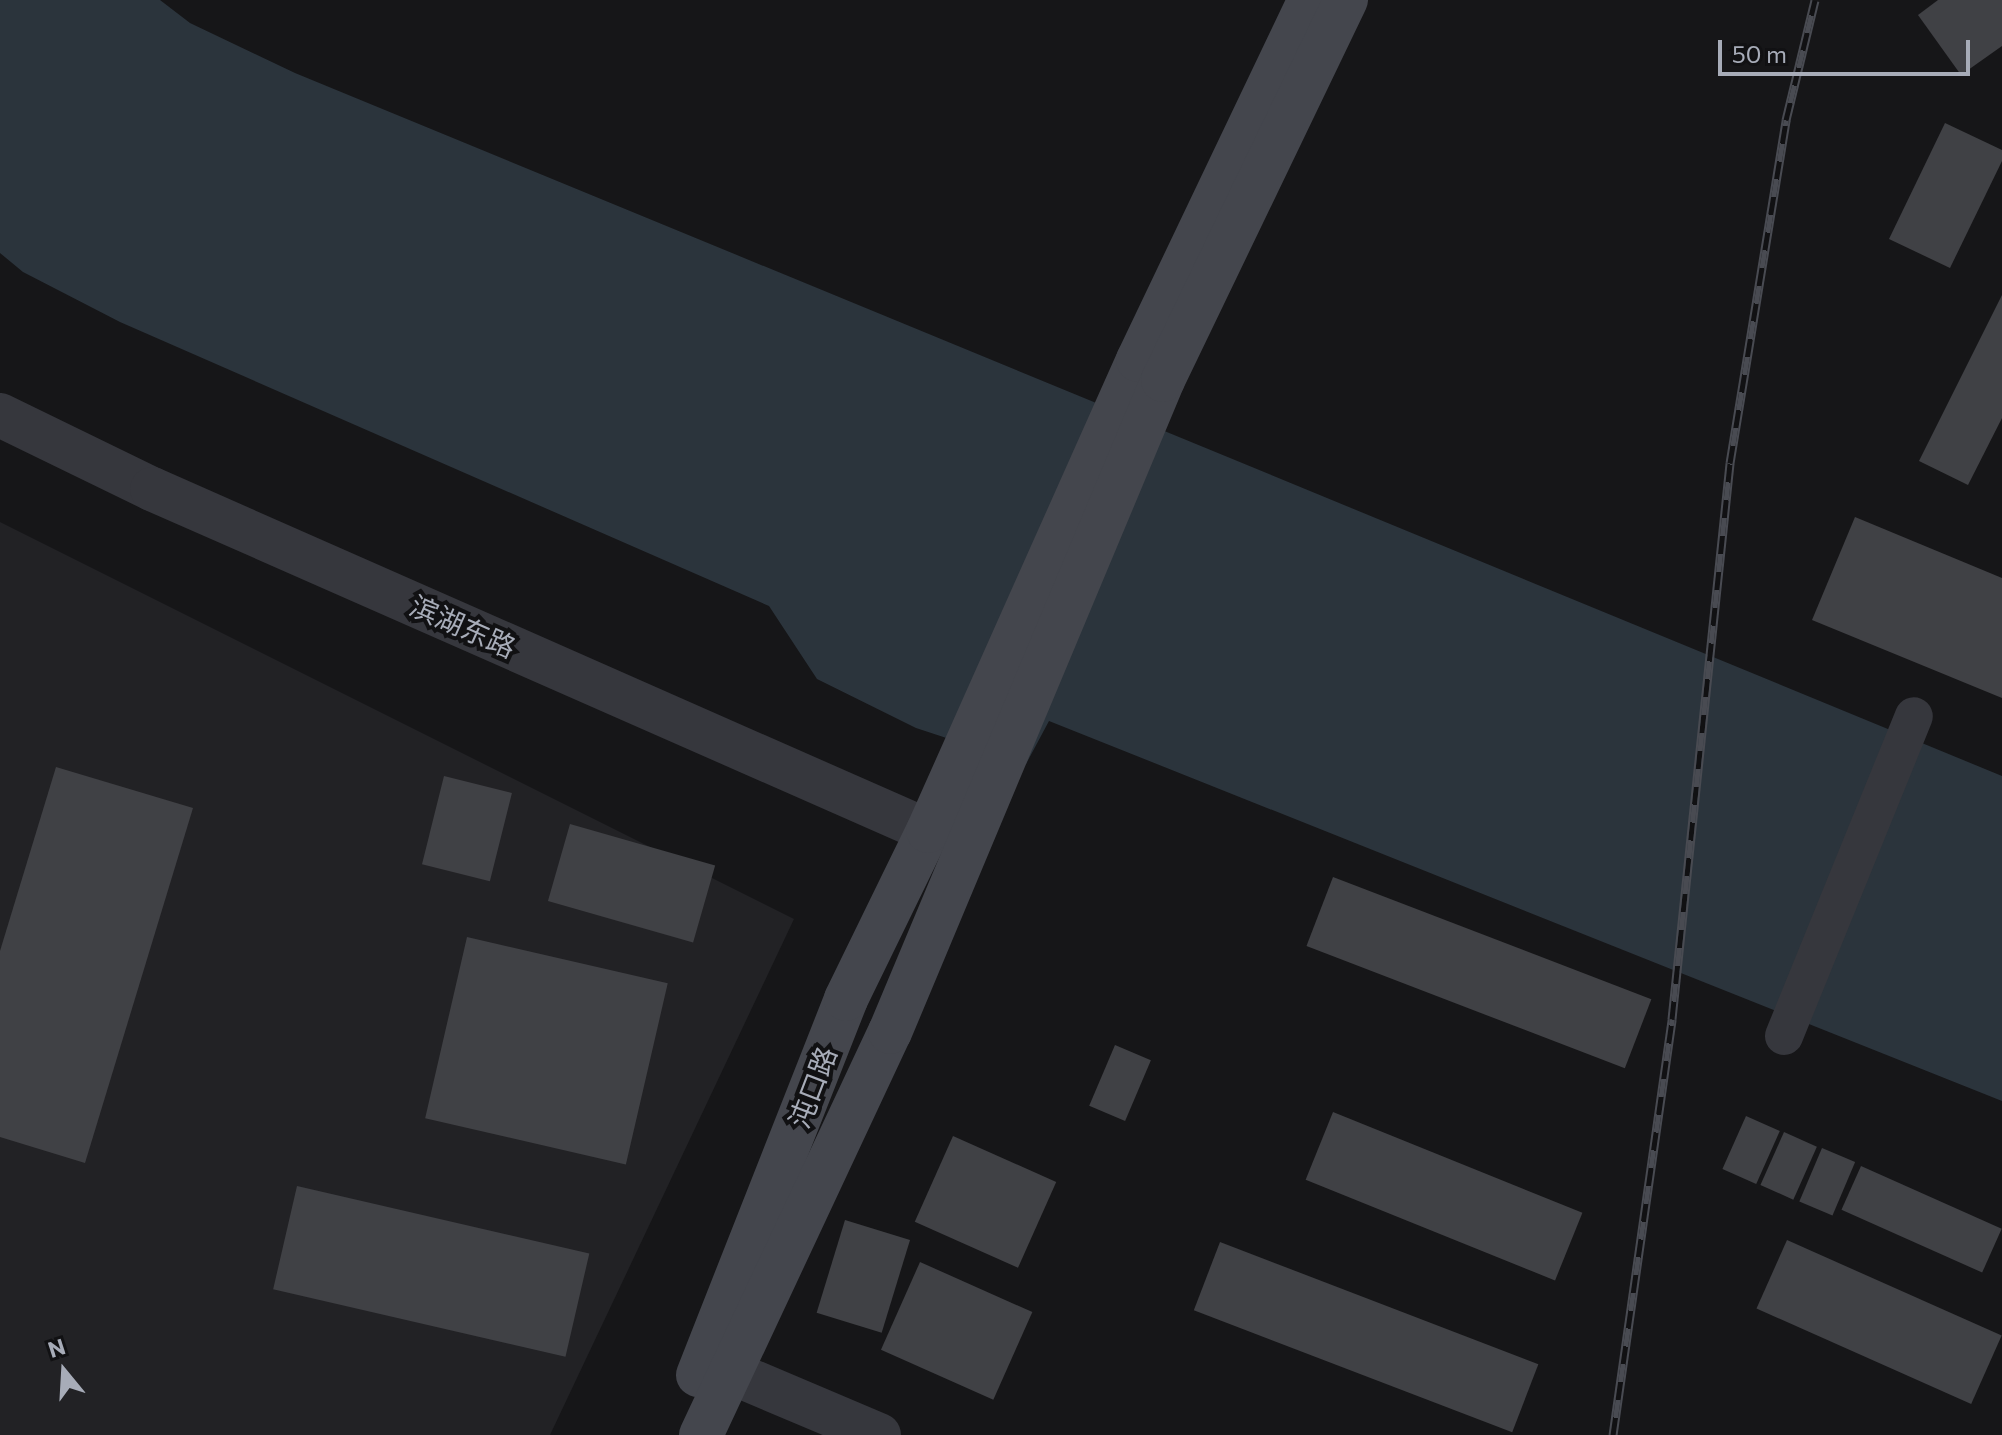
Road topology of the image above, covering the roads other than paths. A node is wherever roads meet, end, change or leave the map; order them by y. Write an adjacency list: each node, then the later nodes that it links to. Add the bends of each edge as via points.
1 (1310, 0): 3 (main road)
2 (1346, 0): 3 (main road)
3 (1151, 370): 6 (main road)
4 (0, 415): 7 (street, 滨湖东路, via 152,489)
5 (1914, 716): 8 (street)
6 (985, 751): 7 (main road, 沌口路); 9 (main road, 沌口路, via 890,1032)
7 (928, 831): 9 (main road, 沌口路, via 846,999)
8 (1784, 1036)
9 (717, 1367): 10 (main road, 沌口路); 11 (main road, 沌口路); 12 (street)
10 (671, 1435)
11 (701, 1435)
12 (879, 1435)

